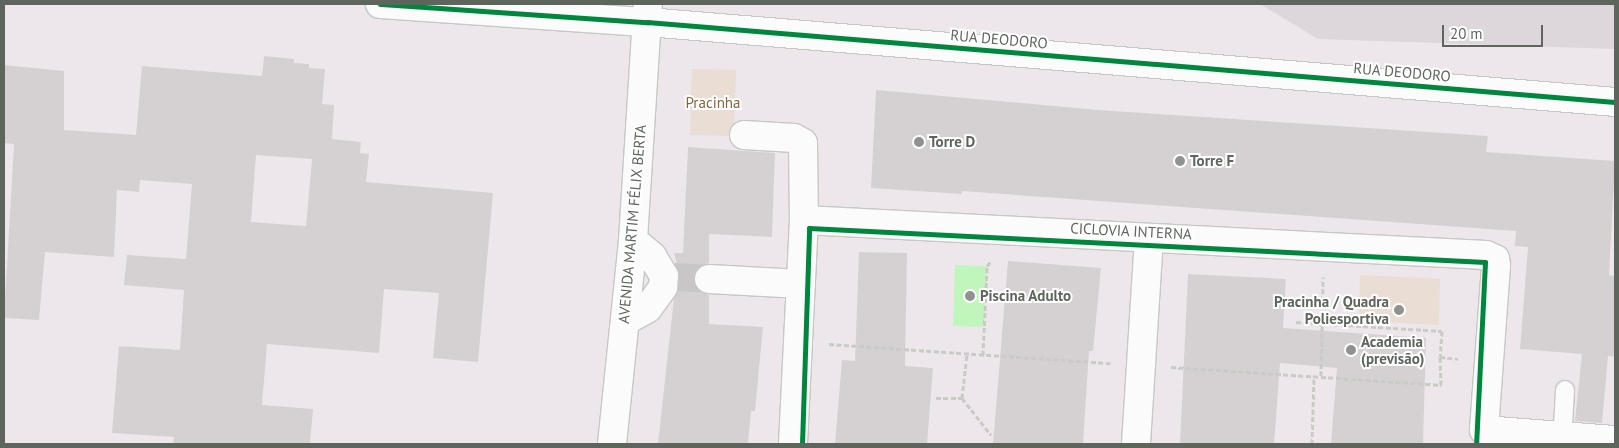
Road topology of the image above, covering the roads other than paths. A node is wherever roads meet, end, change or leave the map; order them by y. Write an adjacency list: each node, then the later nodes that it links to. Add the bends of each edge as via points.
1 (380, 4): 2 (street, RUA DEODORO)
2 (647, 13): 3 (street, RUA DEODORO); 7 (street, AVENIDA MARTIM FÉLIX BERTA)
3 (1615, 102)
4 (744, 135): 5 (street, via 794,138 803,143)
5 (804, 220): 6 (street); 9 (street)
6 (1149, 238): 12 (street, via 1486,255 1495,259); 17 (street)
7 (632, 240): 10 (street, AVENIDA MARTIM FÉLIX BERTA); 10 (street, via 652,256 669,282 648,308)
8 (709, 285): 9 (street)
9 (800, 290): 16 (street)
10 (625, 321): 15 (street, AVENIDA MARTIM FÉLIX BERTA)
11 (1565, 390): 13 (lane)
12 (1483, 437): 13 (street)
13 (1562, 440): 14 (street)
14 (1615, 440)
15 (612, 444)
16 (793, 444)
17 (1136, 444)

